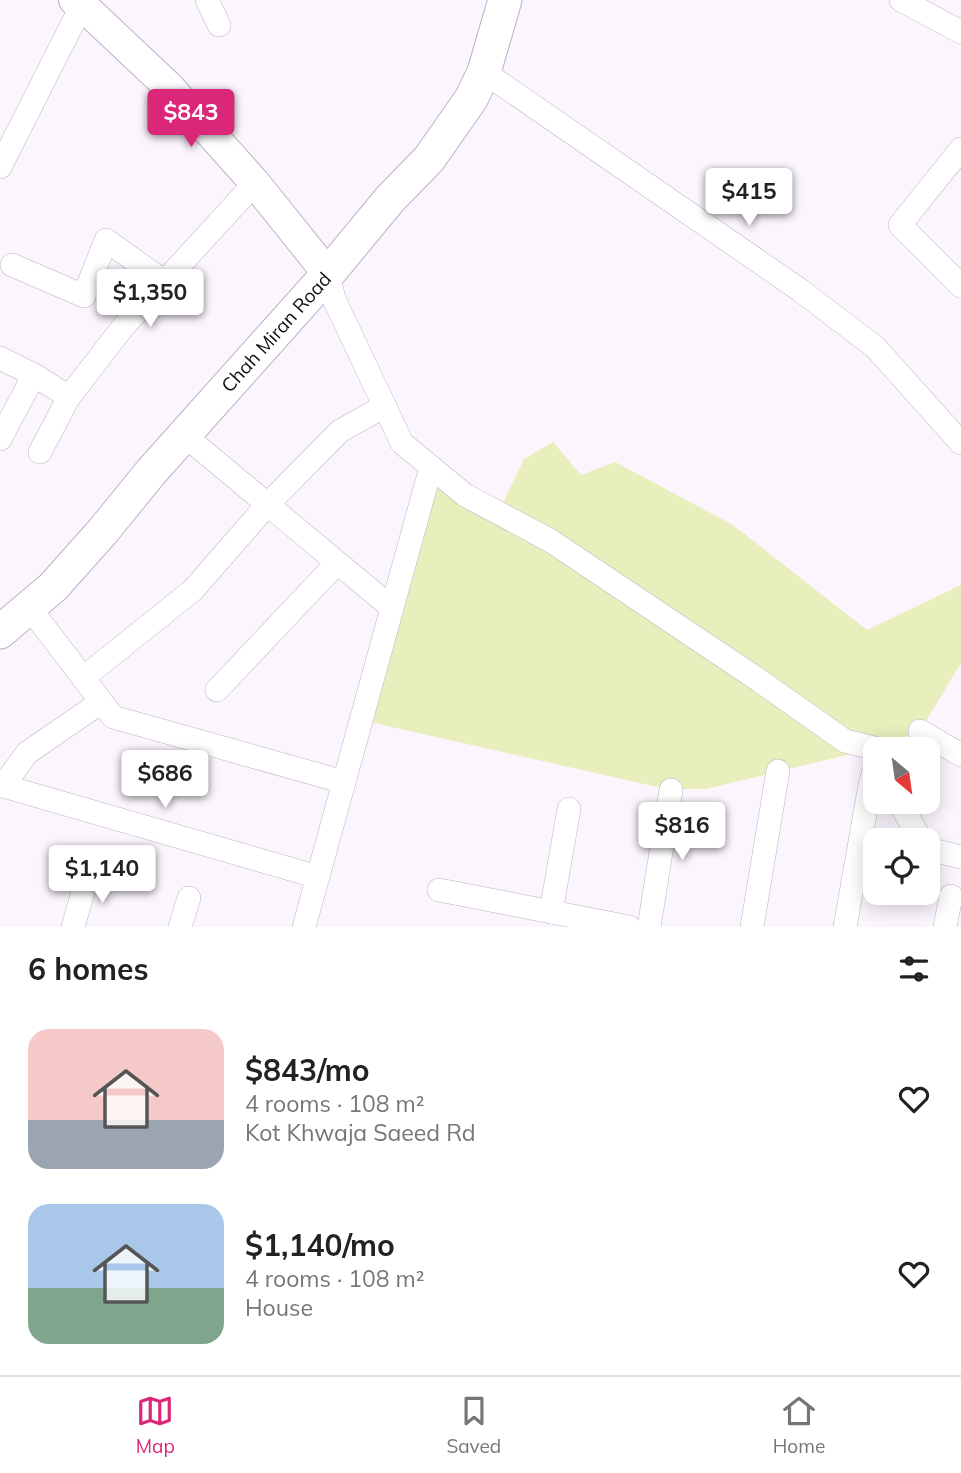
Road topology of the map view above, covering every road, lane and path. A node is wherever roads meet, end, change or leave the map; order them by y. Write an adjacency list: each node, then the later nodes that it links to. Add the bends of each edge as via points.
1 (207, 0): 5 (street)
2 (505, 0): 7 (main road, Chah Miran Road)
3 (906, 1): 6 (street)
4 (78, 3): 9 (street); 10 (street, via 170,88)
5 (219, 25)
6 (961, 32)
7 (484, 72): 12 (main road, Chah Miran Road, via 429,159 390,198); 21 (street, via 875,347)
8 (961, 149): 14 (street, via 900,225)
9 (0, 167)
10 (255, 183): 12 (street); 13 (street)
11 (12, 265): 13 (street, via 84,296 106,240)
12 (328, 274): 18 (street, via 334,299); 19 (main road, Chah Miran Road)
13 (163, 281): 17 (street)
14 (961, 286)
15 (0, 358): 16 (street)
16 (34, 375): 17 (street); 20 (street)
17 (69, 397): 22 (street)
18 (385, 406): 23 (street, via 401,443); 24 (street, via 340,431)
19 (184, 435): 24 (street); 27 (main road, Chah Miran Road, via 52,587)
20 (0, 439)
21 (961, 443)
22 (40, 452)
23 (431, 467): 26 (street); 32 (street, via 465,495 551,541 845,741)
24 (267, 505): 25 (street); 28 (street, via 193,590)
25 (337, 563): 26 (street); 29 (street)
26 (392, 608): 35 (street)
27 (9, 621): 28 (street)
28 (83, 678): 30 (street)
29 (217, 690)
30 (101, 702): 35 (street, via 113,718); 36 (street, via 27,752)
31 (920, 731): 33 (street)
32 (863, 745)
33 (961, 755)
34 (778, 771): 53 (street)
35 (344, 782): 43 (street)
36 (1, 785): 43 (street)
37 (671, 790): 52 (street)
38 (569, 809): 47 (street)
39 (867, 814): 54 (street)
40 (940, 852): 41 (street)
41 (961, 856)
42 (89, 871): 48 (street)
43 (318, 877): 50 (street)
44 (439, 890): 47 (street)
45 (951, 896): 55 (street)
46 (189, 898): 49 (street)
47 (551, 912): 51 (street)
48 (73, 927)
49 (180, 927)
50 (304, 927)
51 (629, 927)
52 (649, 927)
53 (752, 927)
54 (845, 927)
55 (945, 927)

